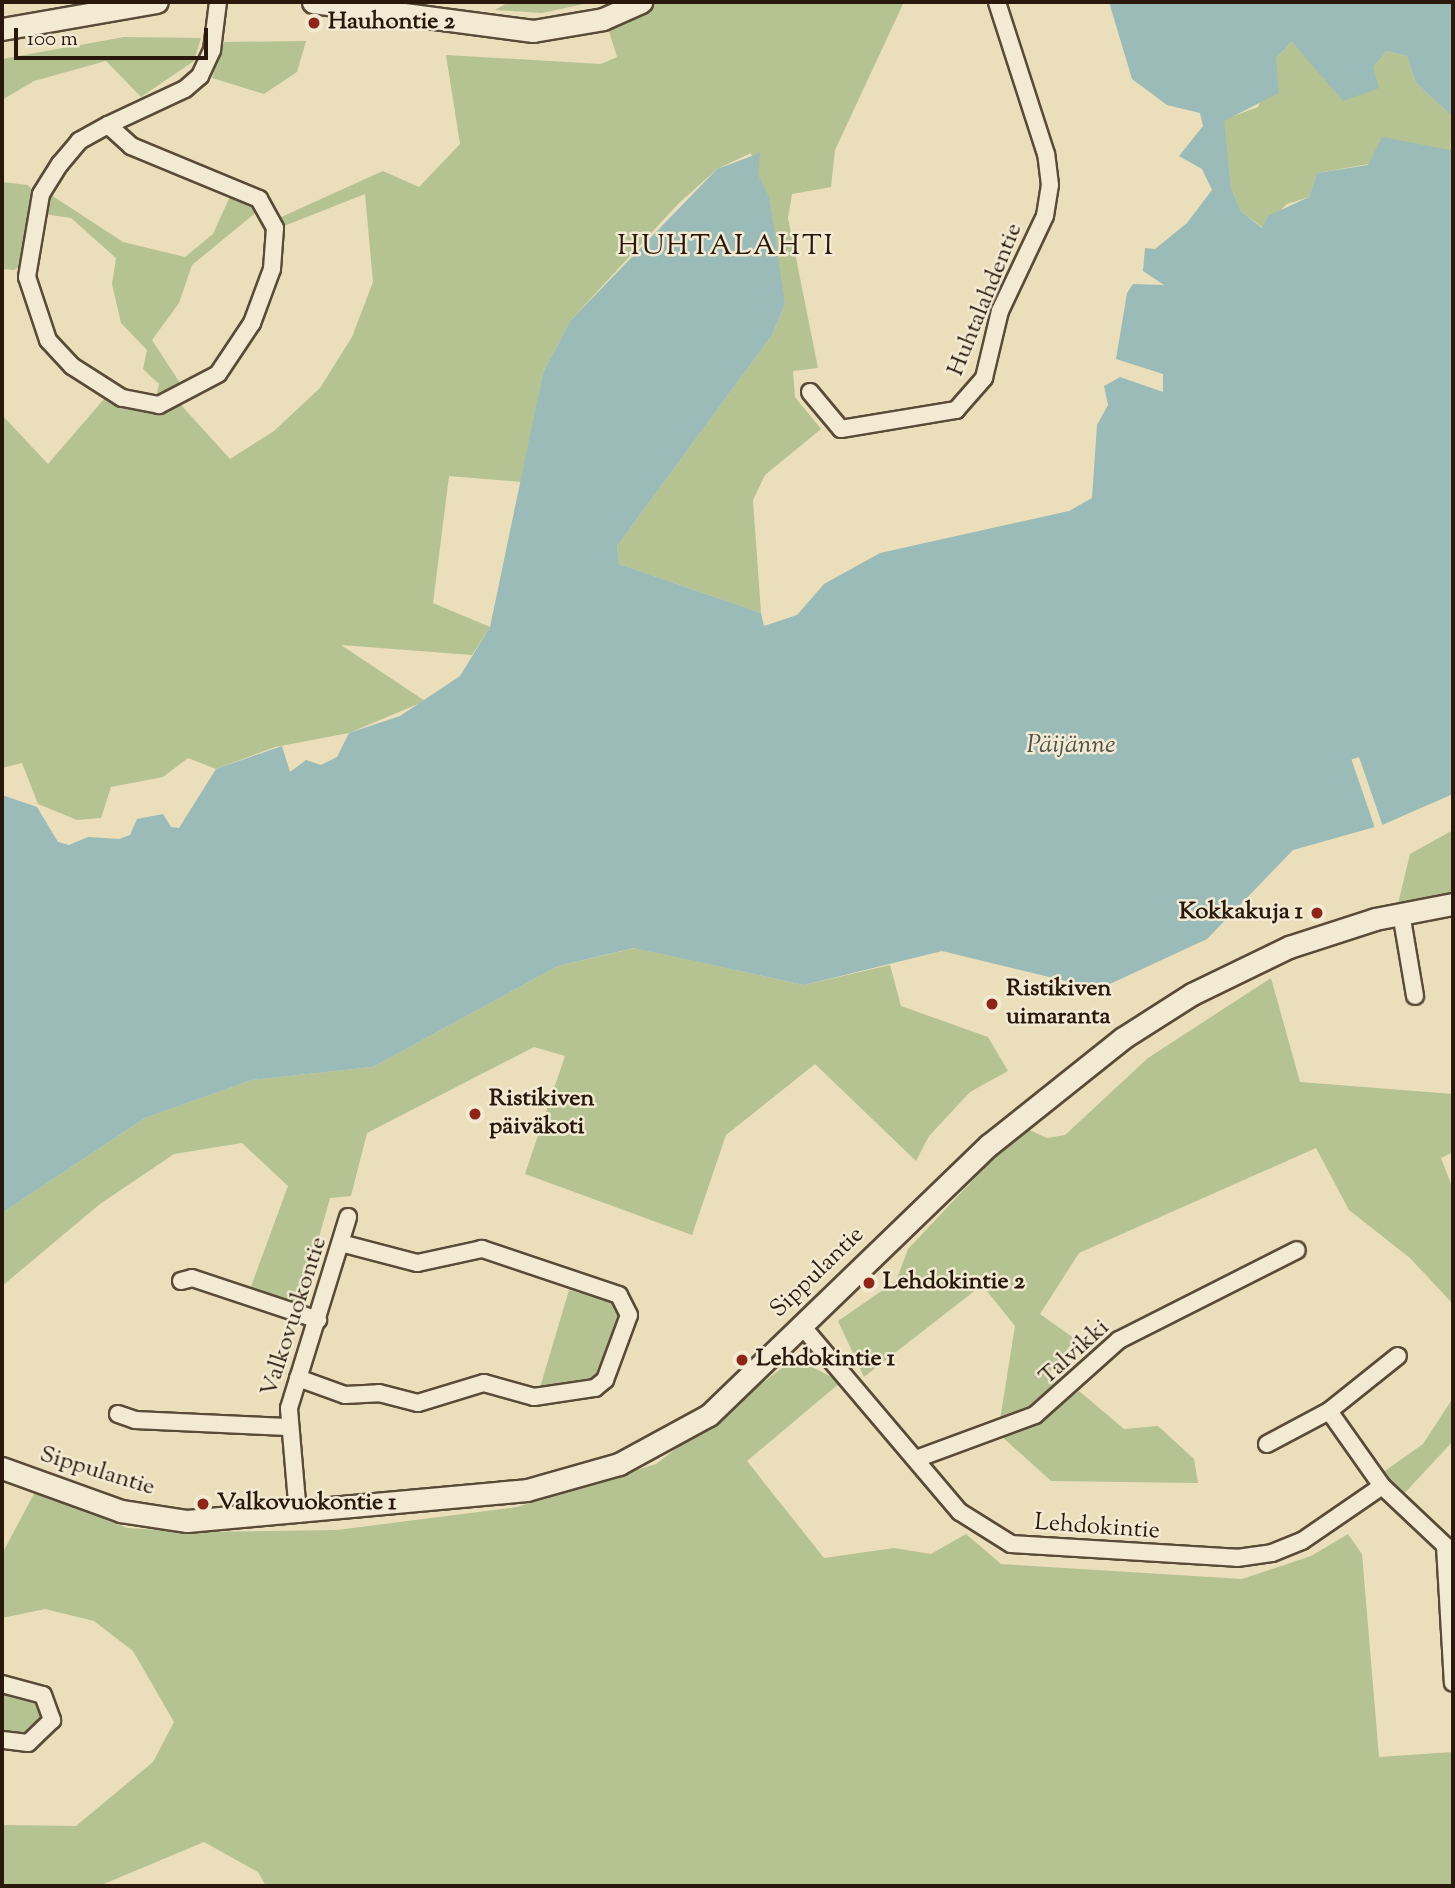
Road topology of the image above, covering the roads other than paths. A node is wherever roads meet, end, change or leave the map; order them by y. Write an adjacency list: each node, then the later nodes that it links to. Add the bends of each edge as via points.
1 (157, 2): 6 (street)
2 (218, 2): 7 (street, via 212,50 200,76)
3 (313, 2): 4 (street, via 533,31 603,19)
4 (641, 2)
5 (997, 2): 8 (street, Huhtalahdentie, via 1046,154 1050,186 1045,216 1000,312 984,378 956,410 841,429)
6 (2, 29)
7 (108, 125): 7 (street, via 79,141 41,194 27,277 48,340 72,366 122,398 159,405 218,374 245,333 272,269 275,228 259,199 131,146)
8 (810, 392)
9 (1453, 904): 10 (street, Sippulantie)
10 (1401, 913): 11 (street); 17 (street, Sippulantie, via 1257,961 1123,1038 989,1145)
11 (1415, 996)
12 (348, 1217): 13 (street, Valkovuokontie)
13 (344, 1244): 16 (street, Valkovuokontie); 19 (street, via 410,1263 482,1249 619,1295 629,1315 605,1380 595,1388 534,1397 484,1383 418,1403 379,1393 345,1395)
14 (1297, 1251): 24 (street, Talvikki, via 1278,1255 1119,1340 1035,1415)
15 (181, 1281): 16 (street, via 192,1279)
16 (318, 1320): 19 (street, Valkovuokontie)
17 (802, 1326): 24 (street, Lehdokintie); 27 (street, Sippulantie, via 709,1415 608,1468 527,1490)
18 (1398, 1356): 20 (street)
19 (298, 1378): 22 (street, Valkovuokontie)
20 (1329, 1411): 23 (street); 26 (street)
21 (118, 1413): 22 (street, via 135,1420)
22 (288, 1427): 27 (street, Valkovuokontie)
23 (1267, 1444)
24 (916, 1459): 26 (street, Lehdokintie, via 981,1528 996,1539 1040,1550 1237,1558 1272,1553 1302,1541)
25 (2, 1468): 27 (street, Sippulantie, via 72,1496 154,1517)
26 (1382, 1486): 28 (street)
27 (298, 1514)
28 (1451, 1549): 29 (street)
29 (1453, 1683)
30 (2, 1684): 31 (street, via 43,1695 52,1720 28,1743)
31 (2, 1740)

